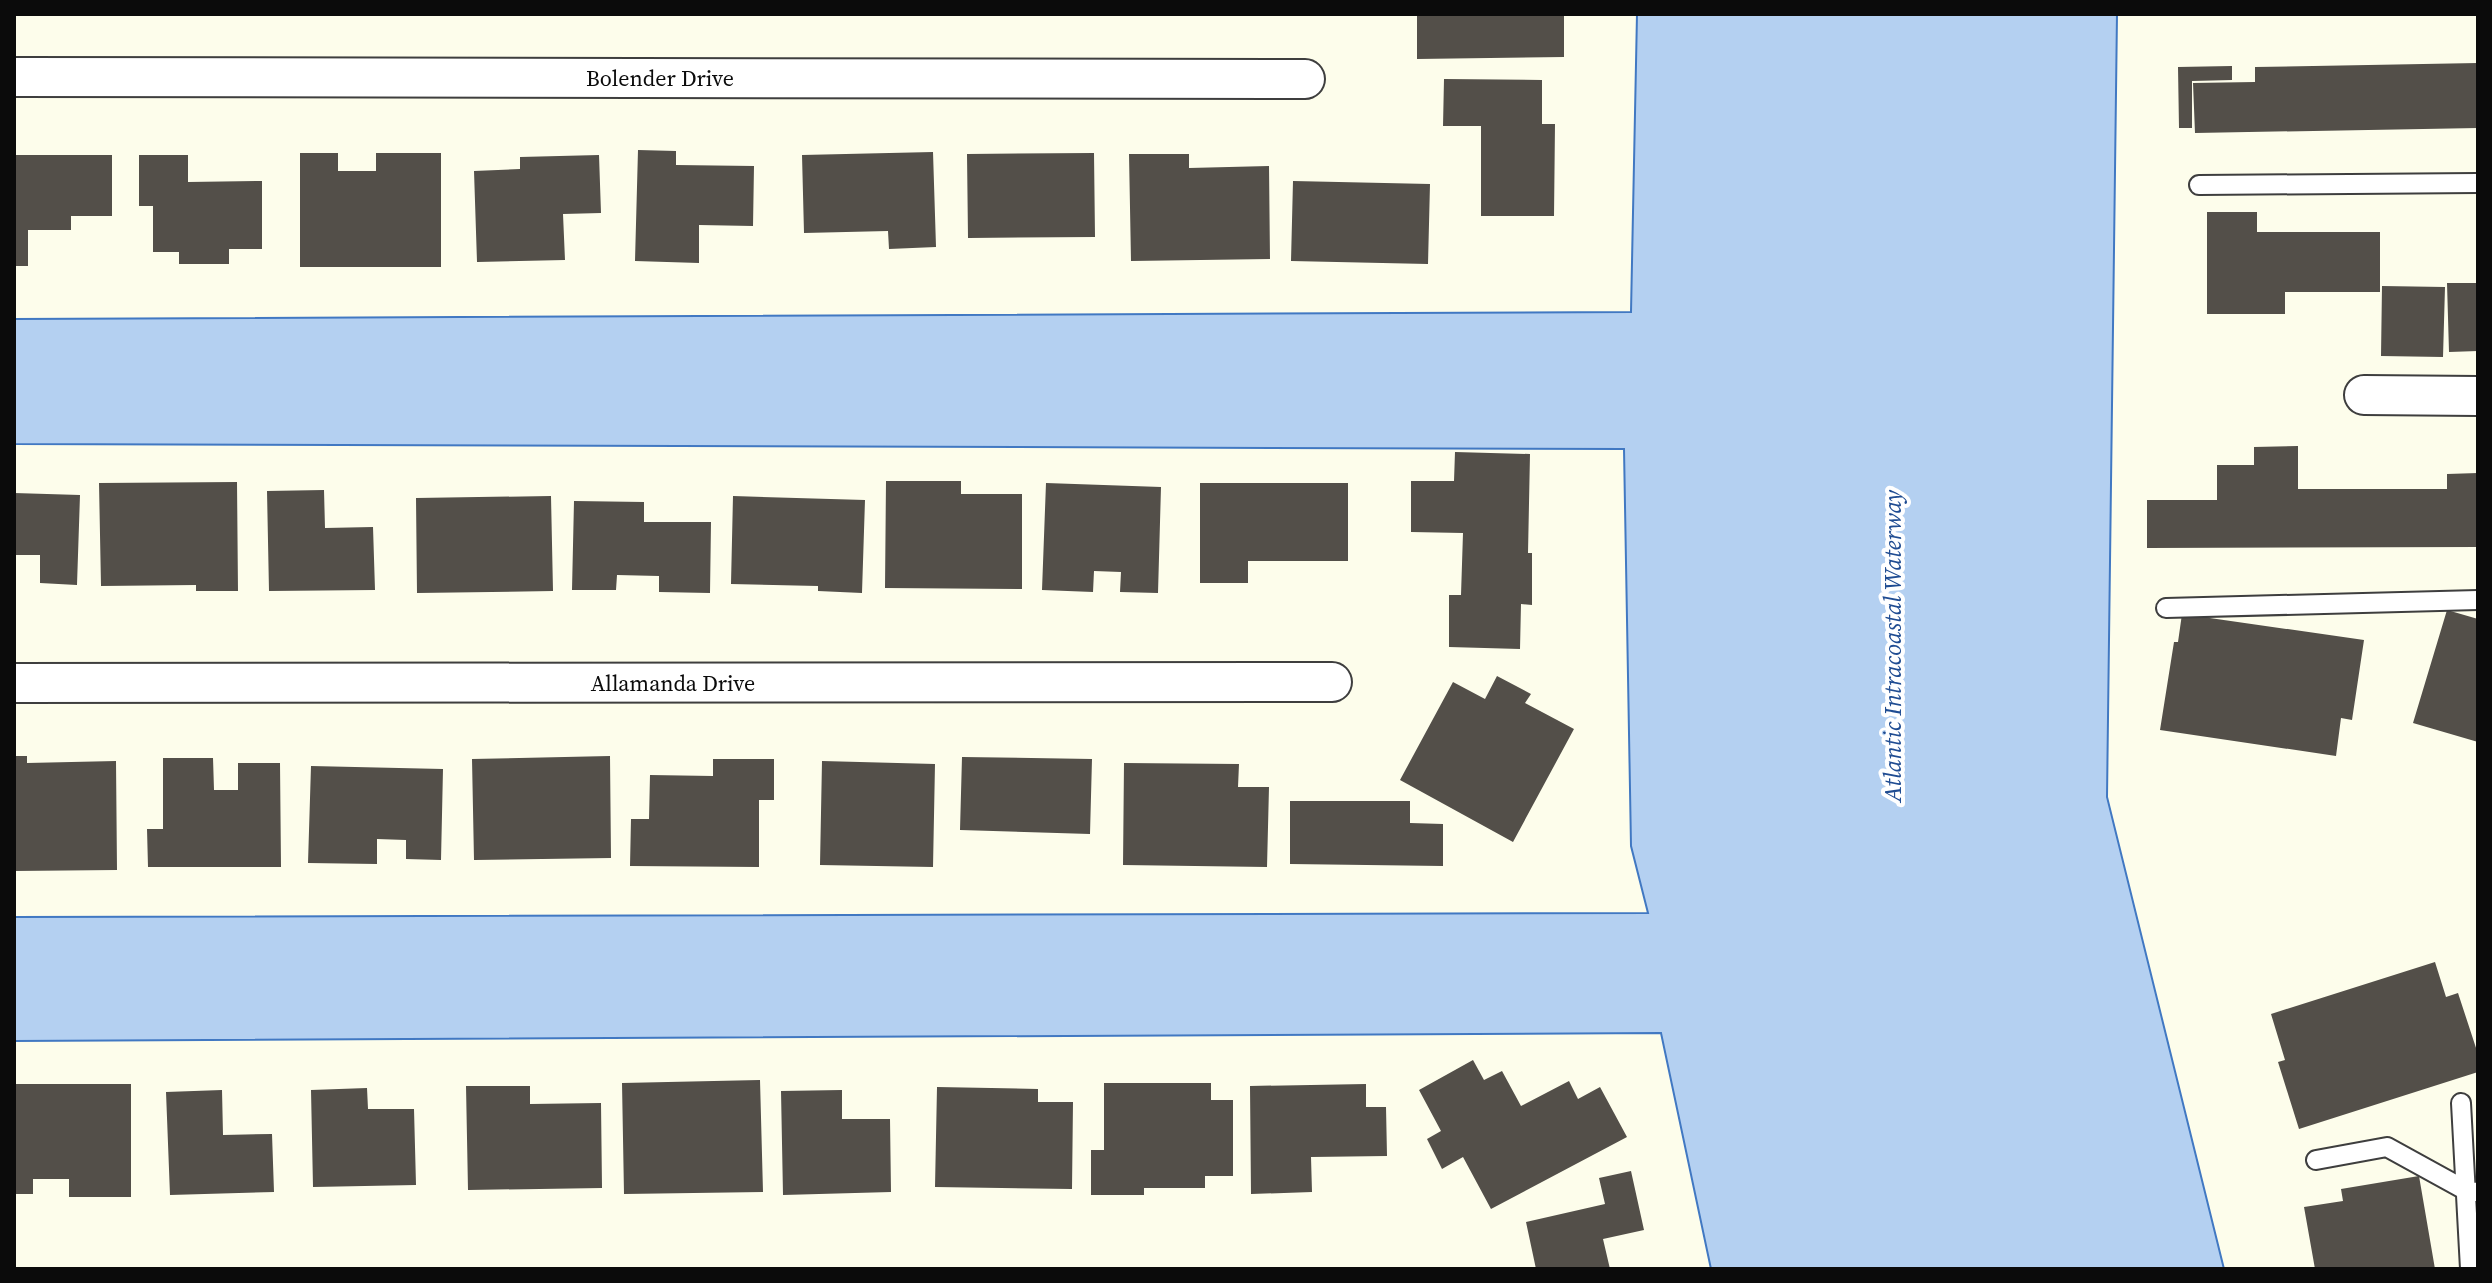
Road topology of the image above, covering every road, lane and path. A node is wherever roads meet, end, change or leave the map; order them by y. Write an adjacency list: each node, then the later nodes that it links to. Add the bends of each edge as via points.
1 (14, 77): 2 (street, Bolender Drive)
2 (1305, 79)
3 (2478, 183): 4 (lane)
4 (2199, 185)
5 (2364, 395): 6 (street)
6 (2478, 396)
7 (2478, 600): 8 (lane)
8 (2166, 608)
9 (1332, 682): 10 (street, Allamanda Drive)
10 (14, 683)
11 (2461, 1103): 13 (lane)
12 (2316, 1160): 13 (lane, via 2387,1147)
13 (2473, 1191): 14 (lane)
14 (2470, 1269)

